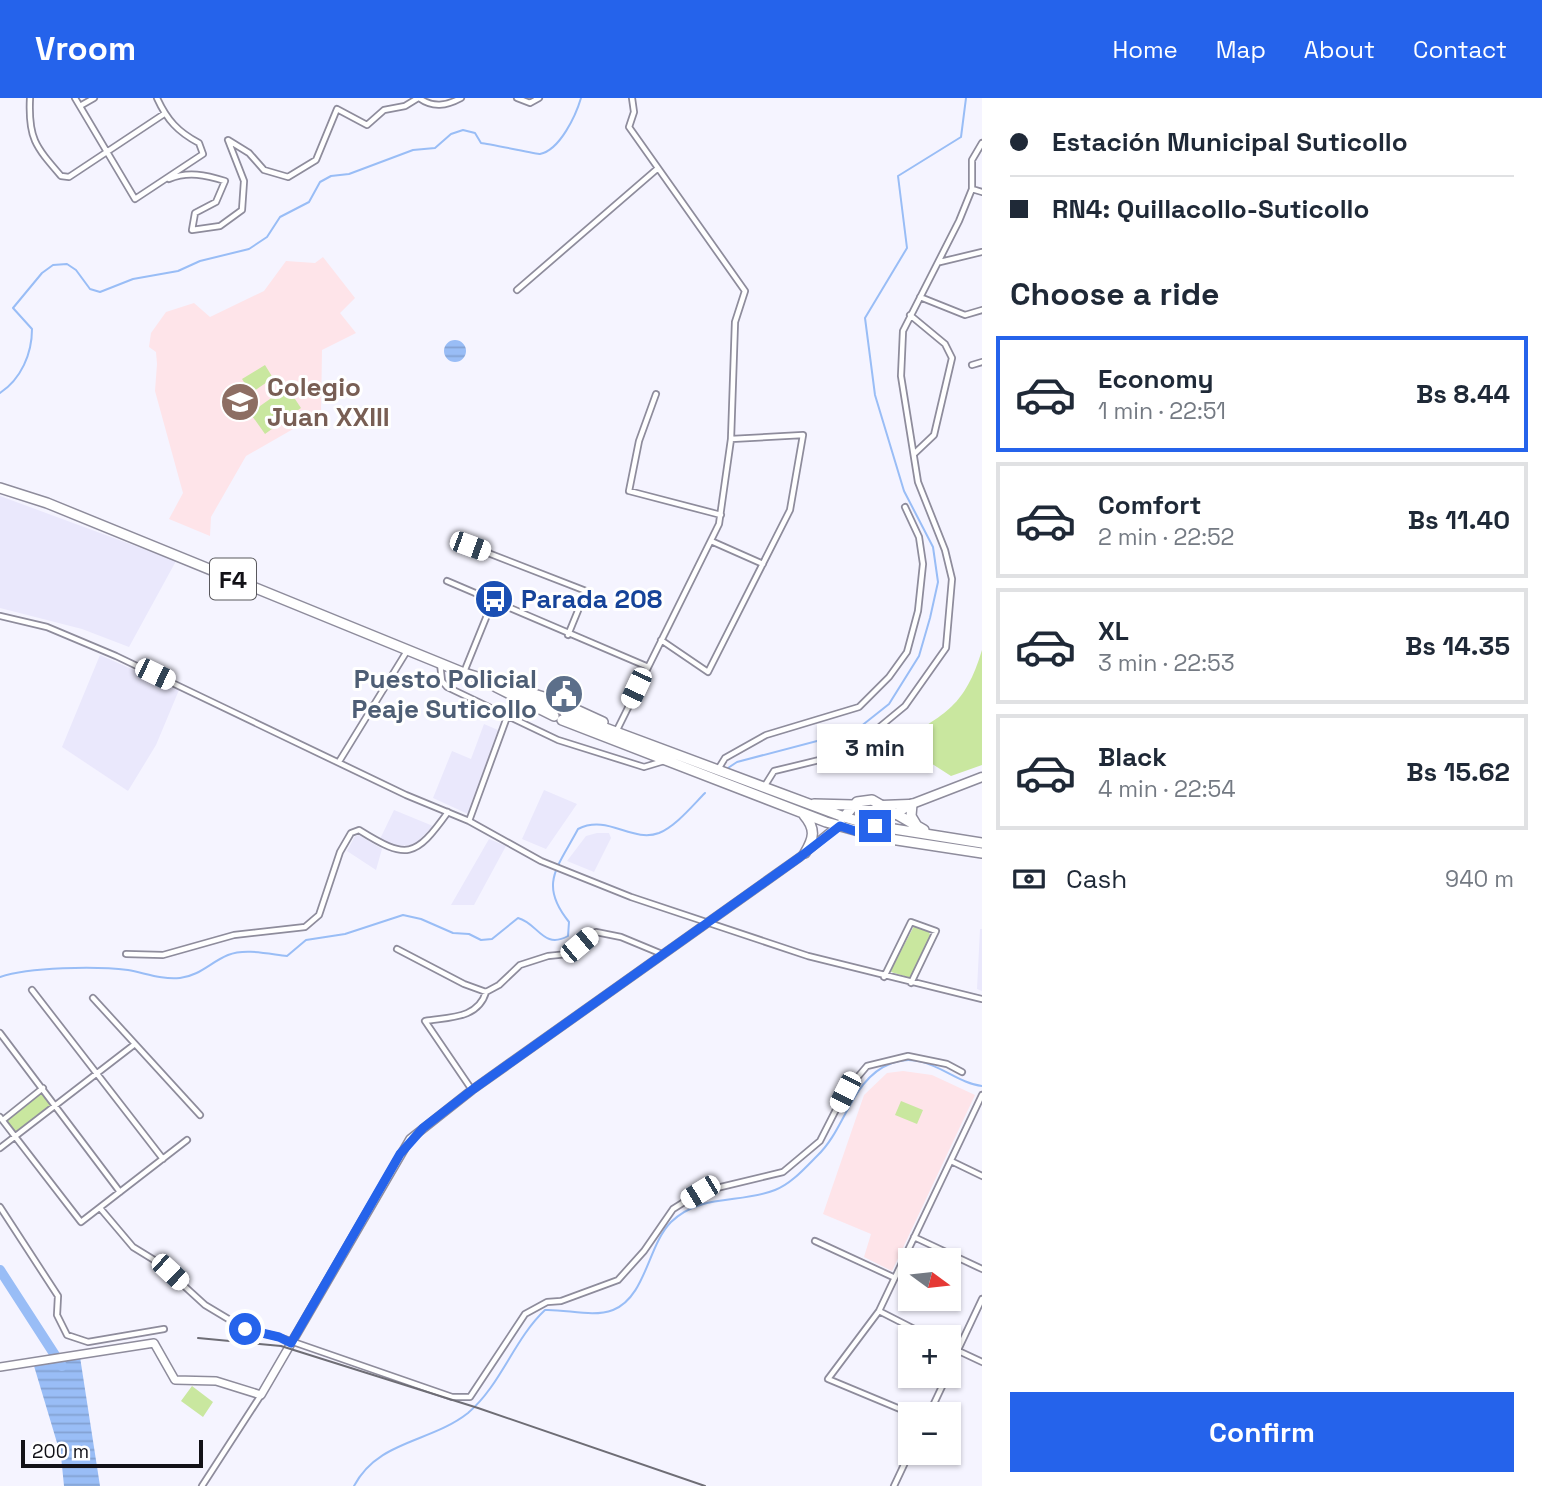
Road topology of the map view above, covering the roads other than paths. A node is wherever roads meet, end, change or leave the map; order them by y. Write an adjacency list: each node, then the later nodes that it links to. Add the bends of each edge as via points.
1 (30, 98): 13 (street, via 28,128 61,176 69,177)
2 (75, 98): 10 (street)
3 (94, 98): 10 (street)
4 (157, 98): 11 (street)
5 (418, 98): 6 (street, via 429,105); 15 (street, via 384,110 367,125 337,109 316,160 288,177 264,170 228,140 244,181 242,211 220,226 192,230 195,213 216,202 225,181 205,175)
6 (461, 98)
7 (517, 98): 8 (street, via 530,103)
8 (539, 98)
9 (632, 98): 14 (street, via 629,127)
10 (80, 106): 13 (street)
11 (164, 114): 13 (street); 15 (street, via 180,133 199,143 203,154)
12 (981, 143): 16 (street, via 972,159)
13 (106, 154): 15 (street, via 135,199)
14 (657, 169): 20 (street); 27 (street, via 745,291 735,322)
15 (169, 179)
16 (972, 189): 17 (street); 19 (street)
17 (982, 192)
18 (982, 252): 19 (street)
19 (940, 262): 21 (street)
20 (517, 290)
21 (920, 297): 22 (street, via 965,315); 23 (street)
22 (982, 310)
23 (910, 315): 28 (street, via 903,331 901,376); 28 (street, via 945,344 952,358 934,436)
24 (982, 362): 25 (street)
25 (972, 365)
26 (656, 394): 31 (street, via 639,441 629,491)
27 (731, 439): 31 (street); 34 (street, via 803,435 790,510)
28 (915, 453): 52 (street, via 922,499 945,550 952,579 946,648 905,706 886,724 839,755 774,771)
29 (0, 488): 40 (highway, F4, via 47,503)
30 (905, 508): 50 (street, via 919,537 922,576 907,652 859,707 766,735 725,758)
31 (721, 515): 32 (street)
32 (710, 541): 34 (street); 39 (street)
33 (470, 546): 38 (street, via 586,591)
34 (763, 565): 39 (street, via 708,672)
35 (447, 581): 36 (street)
36 (492, 603): 38 (street); 43 (street)
37 (0, 616): 49 (street, via 47,627 116,656)
38 (568, 635): 42 (street)
39 (661, 640): 42 (street)
40 (407, 651): 41 (highway, F4); 49 (street)
41 (440, 662): 43 (highway, F4); 46 (street, via 447,687)
42 (646, 666): 47 (street)
43 (464, 673): 44 (highway, F4)
44 (482, 680): 45 (highway, F4); 45 (highway, F4)
45 (561, 711): 47 (highway, F4); 48 (highway, F4)
46 (507, 717): 48 (street, via 558,740 644,767); 60 (street)
47 (617, 730): 50 (highway, F4)
48 (665, 760): 58 (highway, F4)
49 (340, 761): 57 (street)
50 (717, 772): 52 (highway, F4)
51 (982, 777): 54 (main road)
52 (762, 789): 53 (highway, F4)
53 (798, 802): 55 (highway); 61 (highway, F4)
54 (912, 804): 56 (main road); 59 (main road); 63 (highway, via 911,816)
55 (853, 805): 56 (highway, via 864,799); 61 (highway)
56 (882, 805): 59 (highway)
57 (448, 812): 60 (street); 71 (street, via 427,841 410,852 394,850 359,830 351,833 319,915 305,927 234,935 163,955)
58 (803, 814): 61 (highway, F4); 67 (highway, via 813,828)
59 (895, 814): 62 (main road); 63 (highway)
60 (469, 821): 69 (street, via 562,870)
61 (842, 822): 62 (highway, F4); 65 (highway, F4); 67 (main road)
62 (875, 826): 64 (highway, F4); 65 (main road)
63 (918, 827): 64 (highway)
64 (928, 833): 66 (highway, F4)
65 (864, 834): 68 (highway, F4)
66 (982, 844)
67 (805, 853): 69 (main road)
68 (982, 853)
69 (709, 921): 72 (main road); 73 (street)
70 (397, 949): 76 (street)
71 (126, 954)
72 (663, 954): 76 (street, via 596,932 568,954 520,965); 84 (main road)
73 (884, 977): 74 (street); 74 (street, via 911,922 936,931)
74 (911, 983): 78 (street)
75 (32, 990): 82 (street)
76 (486, 992): 84 (street, via 484,1001 468,1015 425,1021)
77 (93, 998): 80 (street)
78 (982, 999)
79 (0, 1033): 83 (street)
80 (135, 1044): 82 (street); 87 (street)
81 (962, 1072): 106 (street, via 947,1063 908,1056 867,1066 845,1092 820,1141 783,1172 700,1192 673,1209 618,1280 547,1302 525,1314 470,1397 452,1397)
82 (98, 1073): 86 (street); 92 (street)
83 (43, 1088): 86 (street); 88 (street)
84 (472, 1090): 106 (main road, via 411,1139)
85 (982, 1095): 93 (street)
86 (56, 1104): 89 (street); 95 (street)
87 (200, 1115)
88 (1, 1118): 89 (street)
89 (15, 1137): 91 (street); 97 (street, via 81,1222)
90 (187, 1140): 92 (street)
91 (0, 1148)
92 (163, 1159): 95 (street)
93 (951, 1161): 94 (street); 98 (street)
94 (982, 1176)
95 (120, 1192): 97 (street)
96 (0, 1207): 105 (street, via 58,1296 57,1315 67,1335 88,1342)
97 (100, 1208): 106 (street, via 133,1247 159,1263 205,1305 245,1329)
98 (914, 1237): 100 (street); 101 (street)
99 (815, 1241): 101 (street)
100 (982, 1269)
101 (893, 1277): 103 (street)
102 (982, 1299): 107 (street)
103 (879, 1311): 104 (street); 112 (street, via 828,1379)
104 (906, 1325)
105 (164, 1329)
106 (291, 1343): 111 (main road)
107 (961, 1344)
108 (961, 1352): 109 (street)
109 (982, 1362)
110 (0, 1367): 111 (main road, via 154,1343 175,1380 216,1381)
111 (261, 1395): 114 (street)
112 (898, 1408)
113 (904, 1465): 115 (street)
114 (202, 1486)
115 (894, 1486)

